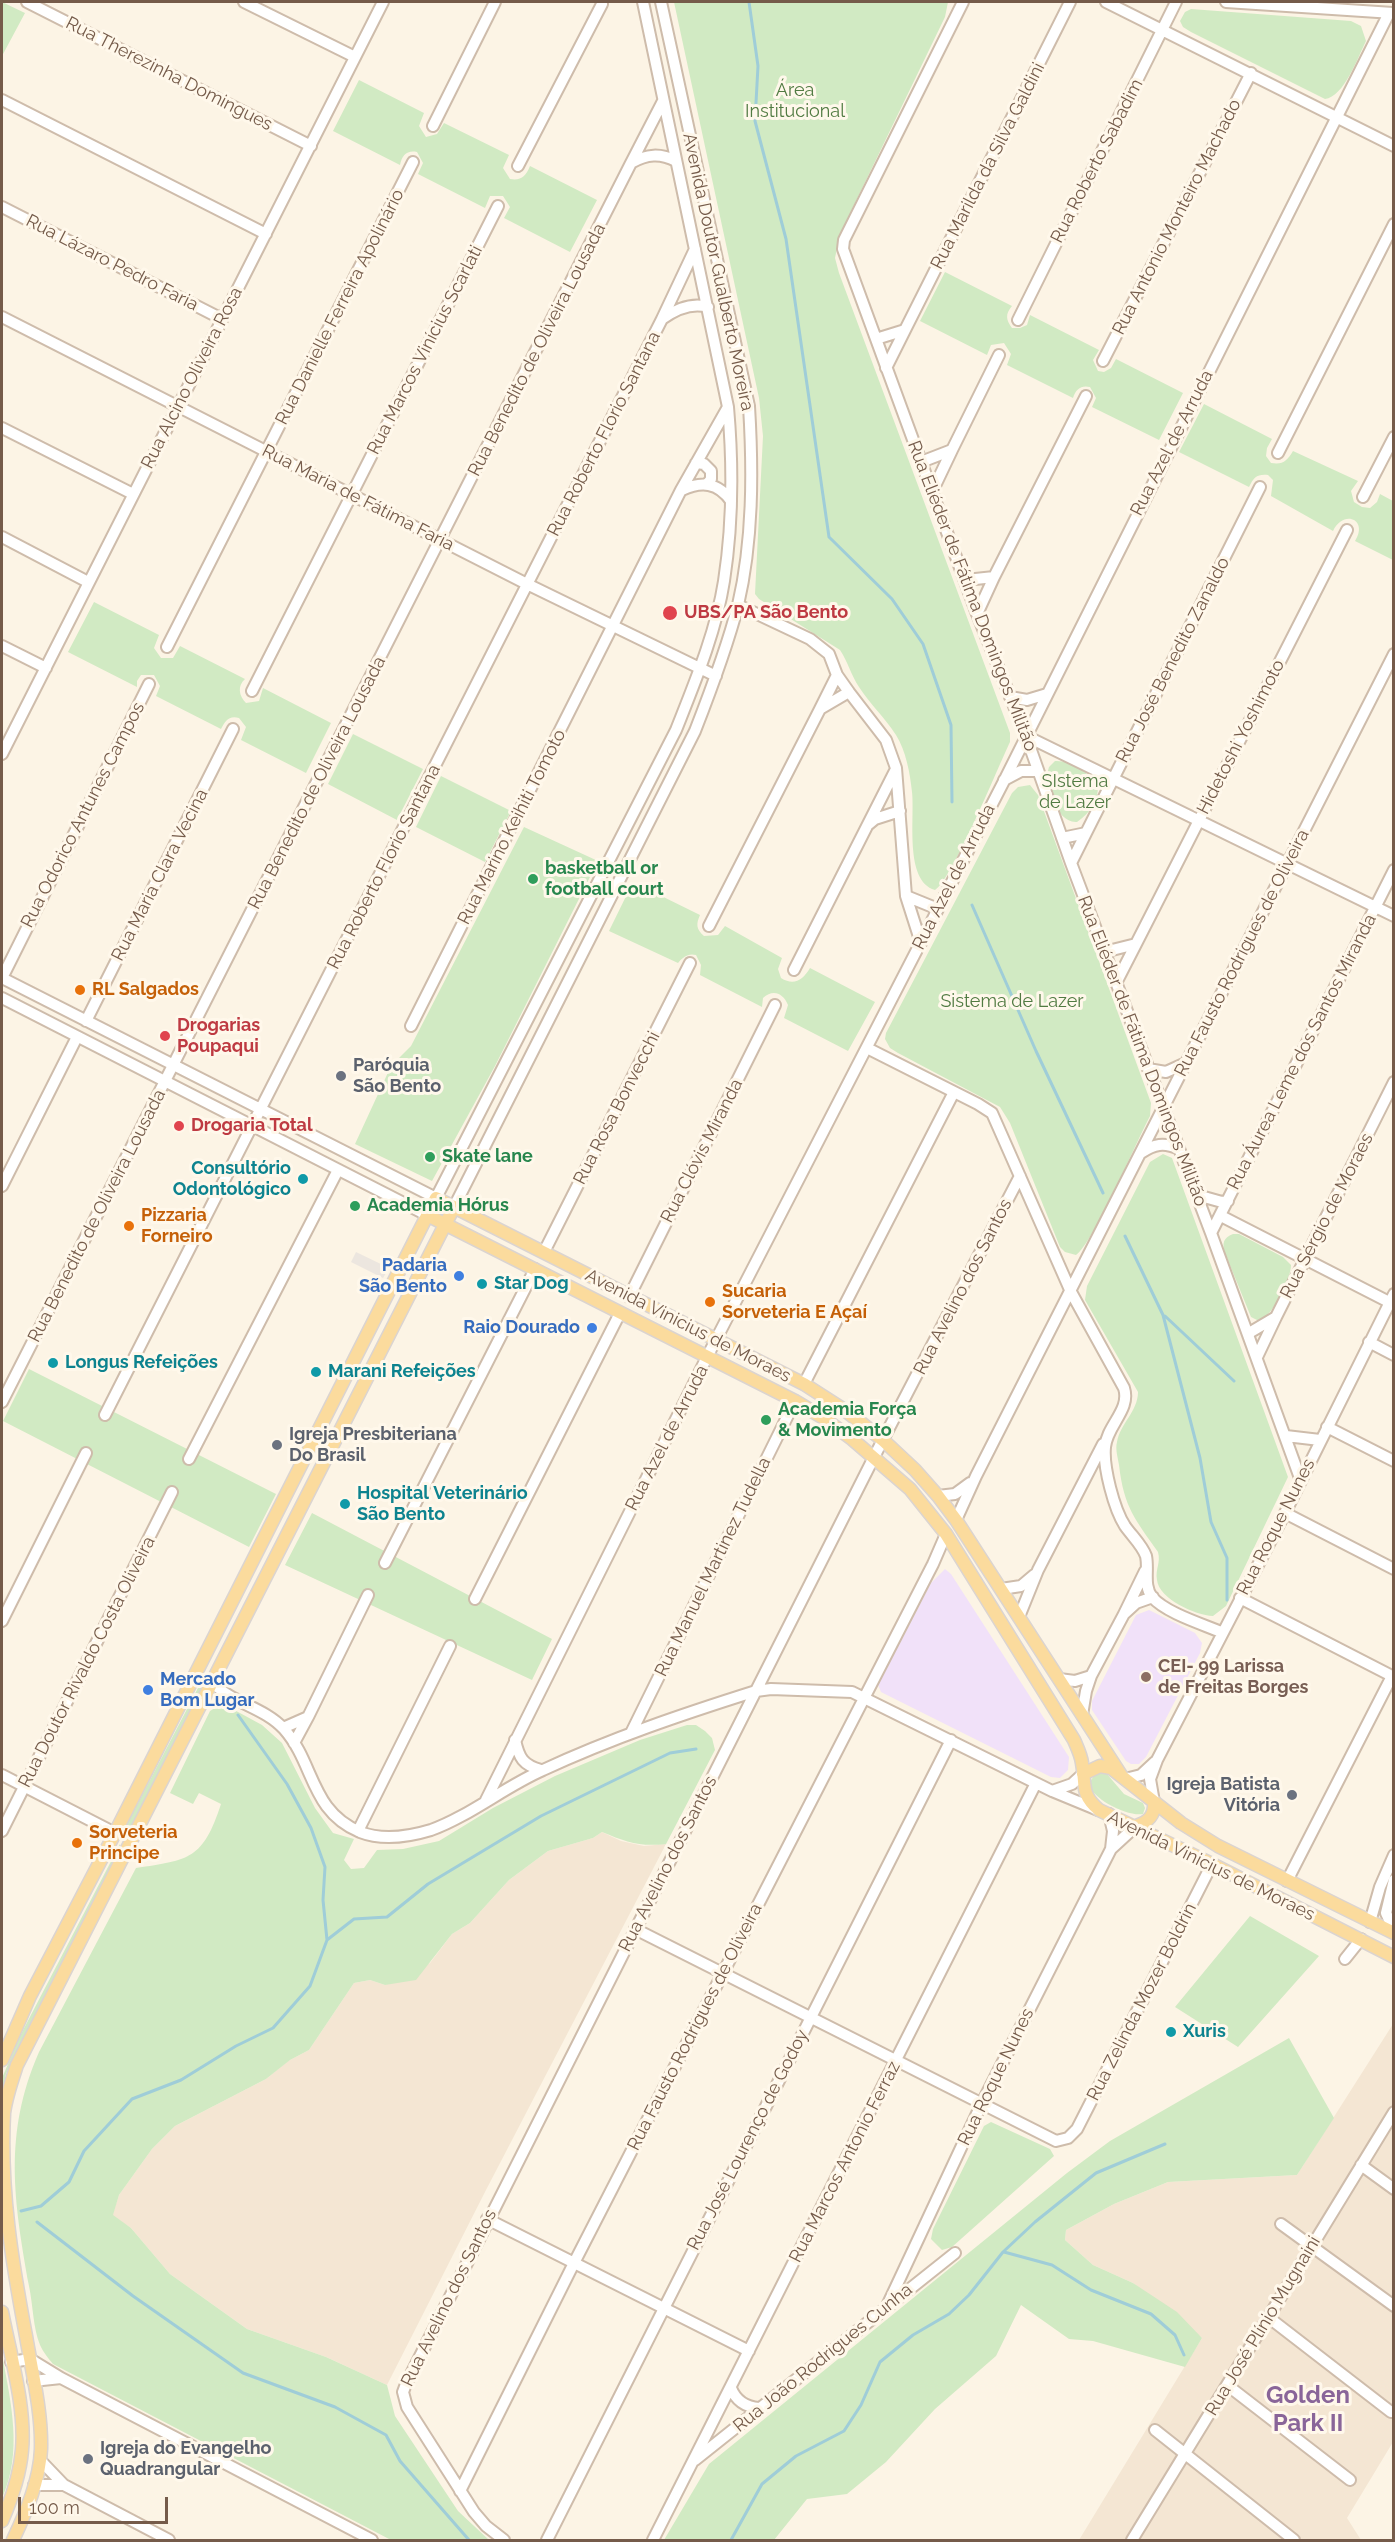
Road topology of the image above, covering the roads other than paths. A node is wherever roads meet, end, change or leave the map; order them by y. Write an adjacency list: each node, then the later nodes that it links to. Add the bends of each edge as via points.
1 (27, 2): 21 (street, Rua Therezinha Domingues)
2 (244, 2): 15 (street)
3 (383, 2): 15 (street, Rua Alcino Oliveira Rosa)
4 (495, 2): 20 (street)
5 (604, 2): 26 (street)
6 (661, 2): 67 (street, Avenida Doutor Gualberto Moreira, via 749,406 749,534)
7 (963, 2): 38 (street, Rua Eliéder de Fátima Domingos Militão, via 844,240 843,249)
8 (1070, 2): 37 (street, Rua Marilda da Silva Galdini)
9 (1106, 2): 14 (street)
10 (1176, 2): 14 (street, Rua Roberto Sabadim)
11 (1226, 2): 13 (street)
12 (641, 3): 18 (street, Avenida Doutor Gualberto Moreira)
13 (1391, 13): 19 (street, Rua Azel de Arruda)
14 (1163, 29): 16 (street); 36 (street, Rua Roberto Sabadim)
15 (355, 57): 21 (street, Rua Alcino Oliveira Rosa)
16 (1251, 73): 19 (street); 40 (street, Rua Antonio Monteiro Machado)
17 (2, 100): 30 (street)
18 (663, 101): 23 (street, Avenida Doutor Gualberto Moreira); 25 (street, Rua Benedito de Oliveira Lousada)
19 (1336, 117): 22 (street); 80 (street, Rua Azel de Arruda)
20 (433, 126)
21 (311, 146): 30 (street, Rua Alcino Oliveira Rosa)
22 (1394, 146)
23 (676, 161): 25 (street, via 654,155); 31 (street, Avenida Doutor Gualberto Moreira)
24 (413, 162): 48 (street, Rua Danielle Ferreira Apolinário)
25 (631, 163): 62 (street, Rua Benedito de Oliveira Lousada)
26 (518, 165)
27 (498, 206): 57 (street, Rua Marcos Vinícius Scarlati)
28 (2, 207): 34 (street, Rua Lázaro Pedro Faria)
29 (1394, 224): 49 (street)
30 (266, 234): 34 (street, Rua Alcino Oliveira Rosa)
31 (696, 248): 32 (street, Avenida Doutor Gualberto Moreira); 35 (street, Rua Roberto Florio Santana)
32 (708, 307): 35 (street, Rua Roberto Florio Santana, via 684,307); 43 (street, Avenida Doutor Gualberto Moreira)
33 (2, 317): 44 (street, Rua Maria de Fátima Faria)
34 (222, 319): 44 (street, Rua Alcino Oliveira Rosa)
35 (662, 319): 66 (street, Rua Roberto Florio Santana)
36 (1018, 320)
37 (905, 330): 38 (street); 41 (street, Rua Marilda da Silva Galdini)
38 (876, 339): 41 (street, Rua Eliéder de Fátima Domingos Militão)
39 (999, 355): 47 (street)
40 (1103, 361)
41 (886, 368): 50 (street, Rua Eliéder de Fátima Domingos Militão)
42 (1086, 396): 63 (street)
43 (728, 406): 51 (street, Rua Marino Keihiti Tomoto); 59 (street, Avenida Doutor Gualberto Moreira)
44 (177, 408): 48 (street, Rua Maria de Fátima Faria); 56 (street, Rua Alcino Oliveira Rosa)
45 (2, 428): 56 (street)
46 (1394, 437): 58 (street)
47 (952, 450): 50 (street); 55 (street)
48 (267, 452): 57 (street, Rua Maria de Fátima Faria); 71 (street, Rua Danielle Ferreira Apolinário)
49 (1278, 453)
50 (921, 462): 55 (street, Rua Eliéder de Fátima Domingos Militão)
51 (696, 463): 52 (street, via 711,471); 54 (street, Rua Marino Keihiti Tomoto)
52 (707, 484): 54 (street); 59 (street, via 719,488)
53 (1260, 487): 88 (street, Rua José Benedito Zanaldo)
54 (681, 490): 69 (street, Rua Marino Keihiti Tomoto)
55 (932, 492): 64 (street, Rua Eliéder de Fátima Domingos Militão)
56 (133, 494): 65 (street, Rua Alcino Oliveira Rosa)
57 (352, 494): 62 (street, Rua Maria de Fátima Faria); 78 (street, Rua Marcos Vinícius Scarlati)
58 (1364, 497)
59 (731, 501): 74 (street, Avenida Doutor Gualberto Moreira, via 723,581)
60 (1347, 530): 93 (street, Hidetoshi Yoshimoto)
61 (2, 537): 65 (street)
62 (441, 540): 66 (street, Rua Maria de Fátima Faria); 119 (street, Rua Benedito de Oliveira Lousada)
63 (994, 577): 64 (street); 68 (street)
64 (966, 580): 68 (street, Rua Eliéder de Fátima Domingos Militão)
65 (88, 582): 73 (street, Rua Alcino Oliveira Rosa)
66 (528, 584): 69 (street, Rua Maria de Fátima Faria); 125 (street, Rua Roberto Florio Santana)
67 (738, 604): 75 (street, via 810,639 829,654); 76 (street, Avenida Doutor Gualberto Moreira)
68 (977, 615): 81 (street, Rua Eliéder de Fátima Domingos Militão)
69 (612, 627): 74 (street, Rua Maria de Fátima Faria); 115 (street, Rua Marino Keihiti Tomoto)
70 (2, 646): 73 (street)
71 (167, 647)
72 (1394, 654): 98 (street, Rua Fausto Rodrigues de Oliveira)
73 (46, 668): 85 (street, Rua Alcino Oliveira Rosa)
74 (700, 669): 76 (street, Rua Maria de Fátima Faria); 133 (street, Avenida Doutor Gualberto Moreira, via 676,730)
75 (837, 675): 79 (street); 82 (street)
76 (716, 676): 135 (street, Avenida Doutor Gualberto Moreira, via 669,784)
77 (149, 684): 110 (street, Rua Odorico Antunes Campos)
78 (252, 691)
79 (849, 692): 82 (street); 86 (street, via 886,740)
80 (1047, 694): 81 (street, via 1027,700); 84 (street, Rua Azel de Arruda)
81 (1010, 697): 84 (street, Rua Eliéder de Fátima Domingos Militão)
82 (820, 709): 104 (street)
83 (233, 729): 114 (street, Rua Maria Clara Vecina)
84 (1026, 736): 87 (street, Rua Eliéder de Fátima Domingos Militão); 88 (street); 89 (street, Rua Azel de Arruda)
85 (2, 754)
86 (896, 768): 90 (street); 91 (street)
87 (1038, 771): 89 (street, via 1022,771); 96 (street, Rua Eliéder de Fátima Domingos Militão)
88 (1114, 778): 93 (street); 95 (street, Rua José Benedito Zanaldo)
89 (1004, 781): 102 (street, Rua Azel de Arruda)
90 (899, 800): 91 (street); 92 (street)
91 (880, 801): 94 (street)
92 (900, 811): 94 (street, via 875,819); 100 (street)
93 (1199, 820): 98 (street); 106 (street, Hidetoshi Yoshimoto)
94 (867, 826): 109 (street)
95 (1086, 833): 96 (street); 97 (street, Rua José Benedito Zanaldo)
96 (1062, 838): 97 (street, Rua Eliéder de Fátima Domingos Militão)
97 (1071, 863): 107 (street, Rua Eliéder de Fátima Domingos Militão)
98 (1287, 863): 101 (street); 118 (street, Rua Fausto Rodrigues de Oliveira)
99 (1394, 870): 101 (street, Rua Áurea Leme dos Santos Miranda)
100 (906, 896): 102 (street); 105 (street)
101 (1375, 906): 103 (street); 134 (street, Rua Áurea Leme dos Santos Miranda)
102 (938, 909): 105 (street, Rua Azel de Arruda)
103 (1394, 916)
104 (709, 926)
105 (921, 943): 117 (street, Rua Azel de Arruda)
106 (1136, 944): 107 (street); 111 (street, Hidetoshi Yoshimoto)
107 (1104, 952): 111 (street, Rua Eliéder de Fátima Domingos Militão)
108 (690, 963): 140 (street, Rua Rosa Bonvecchi)
109 (794, 970)
110 (2, 978): 114 (street, Avenida Vinicius de Moraes)
111 (1116, 983): 120 (street, Rua Eliéder de Fátima Domingos Militão)
112 (2, 998): 116 (street, Avenida Vinicius de Moraes)
113 (775, 1005): 144 (street, Rua Clóvis Miranda)
114 (86, 1021): 119 (street, Avenida Vinicius de Moraes)
115 (411, 1026)
116 (77, 1037): 121 (street, Avenida Vinicius de Moraes); 131 (street)
117 (867, 1048): 123 (street); 149 (street, Rua Azel de Arruda)
118 (1186, 1063): 120 (street, via 1166,1072); 124 (street, Rua Fausto Rodrigues de Oliveira)
119 (174, 1065): 121 (street, Rua Benedito de Oliveira Lousada); 125 (street, Avenida Vinicius de Moraes)
120 (1148, 1069): 124 (street, Rua Eliéder de Fátima Domingos Militão)
121 (165, 1082): 126 (street, Avenida Vinicius de Moraes); 156 (street, Rua Benedito de Oliveira Lousada)
122 (1394, 1082): 141 (street, Rua Sérgio de Moraes)
123 (954, 1092): 130 (street, via 992,1113); 154 (street)
124 (1163, 1108): 127 (street, Rua Eliéder de Fátima Domingos Militão); 128 (street, Rua Fausto Rodrigues de Oliveira)
125 (262, 1110): 126 (street, Rua Roberto Florio Santana); 133 (street, Avenida Vinicius de Moraes)
126 (253, 1126): 129 (street, Avenida Vinicius de Moraes); 157 (street, Rua Roberto Florio Santana)
127 (1179, 1149): 128 (street, via 1158,1144); 132 (street, Rua Eliéder de Fátima Domingos Militão)
128 (1140, 1153): 143 (street, Rua Fausto Rodrigues de Oliveira)
129 (338, 1170): 136 (street, Avenida Vinicius de Moraes); 165 (street)
130 (1020, 1176): 143 (street); 162 (street, Rua Avelino dos Santos)
131 (2, 1186)
132 (1197, 1195): 134 (street); 139 (street, Rua Eliéder de Fátima Domingos Militão)
133 (436, 1198): 135 (main road, Avenida Vinicius de Moraes); 136 (main road, Avenida Doutor Gualberto Moreira)
134 (1228, 1201): 137 (street, Rua Áurea Leme dos Santos Miranda)
135 (454, 1207): 138 (main road, Avenida Doutor Gualberto Moreira); 140 (main road, Avenida Vinicius de Moraes)
136 (427, 1215): 138 (main road, Avenida Vinicius de Moraes); 191 (main road, Avenida Doutor Gualberto Moreira)
137 (1221, 1216): 139 (street, Rua Áurea Leme dos Santos Miranda); 141 (street)
138 (445, 1224): 142 (main road, Avenida Vinicius de Moraes); 195 (main road, Avenida Doutor Gualberto Moreira)
139 (1211, 1233): 148 (street, Rua Eliéder de Fátima Domingos Militão)
140 (544, 1252): 142 (main road); 144 (main road, Avenida Vinicius de Moraes)
141 (1304, 1259): 145 (street); 147 (street, Rua Sérgio de Moraes)
142 (535, 1269): 146 (main road, Avenida Vinicius de Moraes); 175 (street)
143 (1071, 1292): 160 (street, via 1126,1395); 167 (street, Rua Fausto Rodrigues de Oliveira)
144 (629, 1297): 149 (main road, Avenida Vinicius de Moraes)
145 (1391, 1298): 150 (street, Rua Roque Nunes)
146 (620, 1313): 153 (main road, Avenida Vinicius de Moraes); 184 (street)
147 (1276, 1317): 148 (street, Rua Sérgio de Moraes); 152 (street, Rua Sérgio de Moraes)
148 (1249, 1333): 152 (street, Rua Eliéder de Fátima Domingos Militão)
149 (716, 1340): 153 (street, Rua Azel de Arruda); 154 (main road, Avenida Vinicius de Moraes)
150 (1369, 1342): 151 (street); 158 (street, Rua Roque Nunes)
151 (1394, 1354)
152 (1257, 1357): 159 (street, Rua Eliéder de Fátima Domingos Militão)
153 (707, 1358): 155 (main road, Avenida Vinicius de Moraes); 202 (street, Rua Azel de Arruda)
154 (804, 1384): 162 (main road, Avenida Vinicius de Moraes)
155 (795, 1401): 164 (main road, Avenida Vinicius de Moraes); 201 (street, Rua Manuel Martinez Tudella)
156 (2, 1402)
157 (105, 1415)
158 (1327, 1427): 161 (street, Rua Roque Nunes); 166 (street)
159 (1286, 1436): 161 (street); 168 (street, Rua Eliéder de Fátima Domingos Militão)
160 (1106, 1438): 177 (street, via 1106,1468 1116,1508 1145,1554); 179 (street)
161 (1320, 1440): 168 (street, Rua Roque Nunes)
162 (884, 1441): 164 (street, Rua Avelino dos Santos); 170 (main road, Avenida Vinicius de Moraes)
163 (86, 1453): 187 (street)
164 (874, 1457): 173 (main road, Avenida Vinicius de Moraes, via 910,1489); 196 (street, Rua Avelino dos Santos)
165 (189, 1459)
166 (1394, 1461)
167 (976, 1476): 170 (street, Rua Fausto Rodrigues de Oliveira, via 963,1491); 172 (street, Rua Fausto Rodrigues de Oliveira)
168 (1300, 1478): 171 (street, Rua Roque Nunes)
169 (172, 1492): 211 (street, Rua Doutor Rivaldo Costa Oliveira)
170 (938, 1496): 172 (main road, Avenida Vinicius de Moraes)
171 (1285, 1513): 178 (street); 183 (street, Rua Roque Nunes)
172 (956, 1520): 180 (main road, Avenida Vinicius de Moraes)
173 (946, 1534): 174 (main road, Avenida Vinicius de Moraes); 176 (street, Rua Fausto Rodrigues de Oliveira)
174 (957, 1551): 176 (street, via 943,1555); 188 (main road, Avenida Vinicius de Moraes)
175 (385, 1563)
176 (933, 1564): 197 (street, Rua Fausto Rodrigues de Oliveira)
177 (1147, 1568): 182 (street, via 1147,1584); 185 (street)
178 (1394, 1569)
179 (1038, 1570): 180 (street, via 1021,1586); 186 (street)
180 (1001, 1589): 186 (main road, Avenida Vinicius de Moraes)
181 (368, 1595): 199 (street)
182 (1153, 1597): 185 (street, via 1136,1603); 189 (street, via 1178,1614)
183 (1240, 1598): 189 (street, Rua Roque Nunes); 193 (street)
184 (475, 1599)
185 (1124, 1614): 192 (street)
186 (1019, 1617): 188 (main road); 194 (main road, Avenida Vinicius de Moraes)
187 (2, 1621)
188 (1003, 1626): 207 (main road, Avenida Vinicius de Moraes, via 1074,1740)
189 (1221, 1632): 205 (street, Rua Roque Nunes)
190 (450, 1646): 217 (street)
191 (195, 1674): 195 (main road); 219 (main road, Avenida Doutor Gualberto Moreira)
192 (1091, 1676): 194 (street, via 1075,1681); 198 (street)
193 (1393, 1677): 225 (street)
194 (1059, 1678): 198 (main road, Avenida Vinicius de Moraes)
195 (212, 1682): 200 (street); 220 (main road, Avenida Doutor Gualberto Moreira)
196 (756, 1691): 197 (street, via 837,1691); 201 (street); 227 (street, Rua Avelino dos Santos)
197 (864, 1697): 203 (street); 233 (street, Rua Fausto Rodrigues de Oliveira)
198 (1082, 1715): 209 (main road, Avenida Vinicius de Moraes)
199 (308, 1717): 200 (street); 204 (street)
200 (283, 1728): 204 (street)
201 (631, 1732): 206 (street)
202 (515, 1740): 206 (street, via 521,1761); 213 (street, Rua Azel de Arruda)
203 (951, 1740): 210 (street); 234 (street, Rua José Lourenço de Godoy)
204 (294, 1743): 217 (street, via 322,1801 337,1818)
205 (1157, 1760): 209 (street, Rua Roque Nunes, via 1141,1775); 214 (street, Rua Roque Nunes, via 1150,1779)
206 (541, 1770): 213 (street)
207 (1083, 1774): 209 (main road, Avenida Vinicius de Moraes, via 1104,1766); 212 (street, via 1072,1784); 215 (main road, Avenida Vinicius de Moraes, via 1085,1792)
208 (2, 1775): 211 (street)
209 (1123, 1777): 214 (main road, Avenida Vinicius de Moraes)
210 (1036, 1783): 212 (street); 236 (street, Rua Marcos Antonio Ferraz)
211 (24, 1786): 218 (street, Rua Doutor Rivaldo Costa Oliveira); 219 (street)
212 (1052, 1791): 215 (street)
213 (486, 1800): 217 (street, via 450,1821 418,1833 381,1837)
214 (1154, 1802): 216 (main road, Rua Roque Nunes, via 1149,1820); 225 (main road, Avenida Vinicius de Moraes, via 1218,1846)
215 (1104, 1812): 216 (main road, Avenida Vinicius de Moraes); 221 (street, Rua Roque Nunes, via 1113,1831)
216 (1136, 1826): 221 (street, Rua Roque Nunes); 223 (main road, Avenida Vinicius de Moraes)
217 (358, 1831)
218 (2, 1832)
219 (115, 1833): 220 (main road); 235 (main road, Avenida Doutor Gualberto Moreira, via 30,1996)
220 (132, 1841): 238 (main road, Avenida Doutor Gualberto Moreira, via 17,2065)
221 (1111, 1849): 237 (street, Rua Roque Nunes)
222 (1394, 1855): 226 (street)
223 (1212, 1864): 229 (main road, Avenida Vinicius de Moraes); 237 (street, Rua Zelinda Mozer Boldrin, via 1077,2129 1068,2138 1056,2141)
224 (1394, 1880): 228 (street, via 1386,1913)
225 (1287, 1881): 226 (main road, Avenida Vinicius de Moraes)
226 (1370, 1922): 228 (main road, Avenida Vinicius de Moraes); 230 (main road)
227 (635, 1929): 233 (street); 242 (street, Rua Avelino dos Santos)
228 (1394, 1931)
229 (1361, 1939): 230 (main road, Avenida Vinicius de Moraes); 232 (street)
230 (1373, 1946): 231 (main road, Avenida Vinicius de Moraes)
231 (1394, 1958)
232 (1345, 1959)
233 (722, 1973): 234 (street); 246 (street, Rua Fausto Rodrigues de Oliveira)
234 (809, 2018): 236 (street); 248 (street, Rua José Lourenço de Godoy)
235 (2, 2060)
236 (896, 2061): 237 (street); 252 (street, Rua Marcos Antonio Ferraz)
237 (981, 2105): 249 (street, Rua Roque Nunes)
238 (3, 2111): 253 (main road, Avenida Doutor Gualberto Moreira, via 5,2229)
239 (1394, 2112): 240 (street, Rua José Plínio Mugnaini)
240 (1361, 2165): 241 (street); 244 (street, Rua José Plínio Mugnaini)
241 (1394, 2189)
242 (487, 2219): 246 (street); 268 (street, Rua Avelino dos Santos, via 403,2392 407,2407)
243 (1281, 2224): 244 (street)
244 (1312, 2246): 247 (street); 251 (street, Rua José Plínio Mugnaini)
245 (955, 2253): 249 (street, Rua João Rodrigues Cunha)
246 (574, 2263): 248 (street); 268 (street, Rua Fausto Rodrigues de Oliveira)
247 (1394, 2306)
248 (663, 2307): 252 (street); 274 (street, Rua José Lourenço de Godoy)
249 (886, 2308): 259 (street, Rua João Rodrigues Cunha)
250 (2, 2312): 254 (main road)
251 (1268, 2317): 257 (street, Rua José Plínio Mugnaini); 260 (street)
252 (749, 2351): 258 (street, Rua Marcos Antonio Ferraz)
253 (30, 2359): 254 (street); 255 (street); 256 (main road, Avenida Doutor Gualberto Moreira)
254 (11, 2362): 269 (main road, via 22,2448 12,2499)
255 (61, 2378): 256 (street); 272 (street)
256 (33, 2381): 263 (main road, Avenida Doutor Gualberto Moreira, via 41,2429)
257 (1227, 2385): 262 (street, Rua José Plínio Mugnaini); 265 (street)
258 (731, 2388): 259 (street, via 741,2402); 264 (street, Rua Marcos Antonio Ferraz)
259 (759, 2409): 264 (street, Rua João Rodrigues Cunha)
260 (1391, 2412)
261 (1155, 2430): 262 (street)
262 (1185, 2454): 276 (street, Rua José Plínio Mugnaini); 277 (street)
263 (40, 2460): 266 (main road, Avenida Doutor Gualberto Moreira); 267 (street)
264 (690, 2463): 275 (street, Rua Marcos Antonio Ferraz)
265 (1350, 2480)
266 (34, 2485): 267 (street); 270 (main road, Avenida Doutor Gualberto Moreira)
267 (64, 2485): 271 (street)
268 (460, 2491): 273 (street, Rua Avelino dos Santos, via 486,2526)
269 (2, 2521)
270 (14, 2541)
271 (169, 2541)
272 (372, 2541)
273 (504, 2541)
274 (547, 2541)
275 (653, 2541)
276 (1132, 2541)
277 (1294, 2541)

